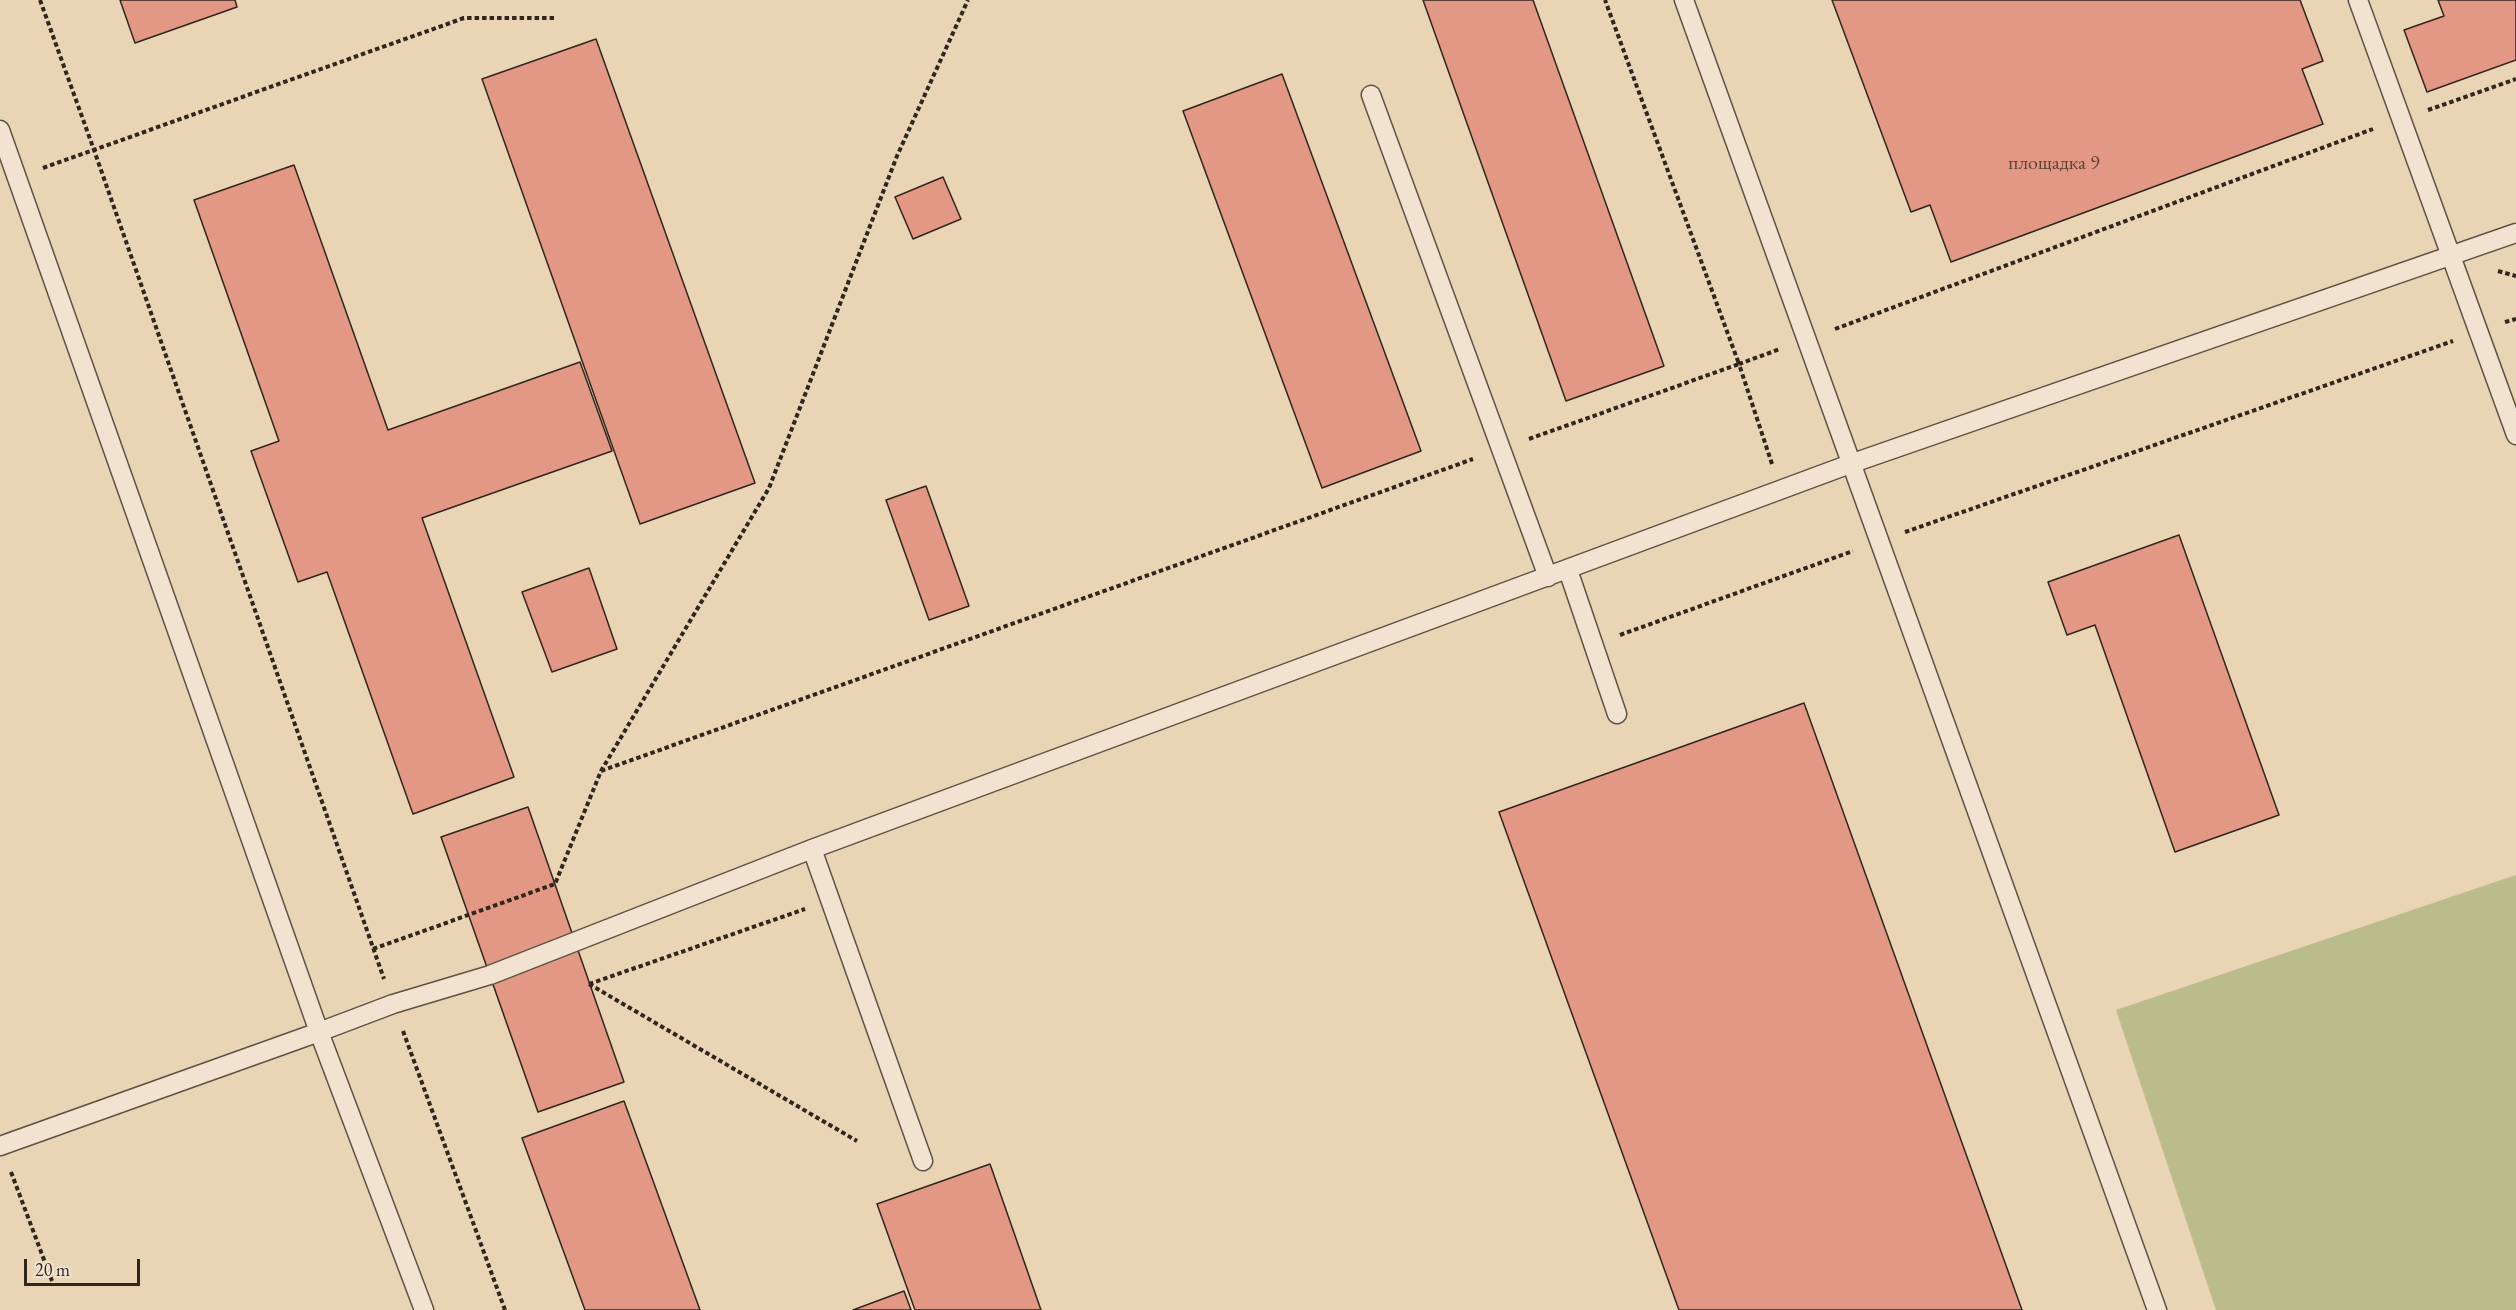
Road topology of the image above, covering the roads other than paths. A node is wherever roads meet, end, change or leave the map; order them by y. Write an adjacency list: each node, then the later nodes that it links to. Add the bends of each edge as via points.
1 (1684, 0): 8 (lane)
2 (2358, 0): 6 (lane)
3 (1371, 95): 10 (lane)
4 (0, 130): 13 (lane)
5 (2516, 233): 6 (lane)
6 (2452, 256): 7 (lane); 8 (lane)
7 (2516, 435)
8 (1850, 464): 9 (lane); 17 (lane)
9 (1568, 570): 10 (lane); 11 (lane)
10 (1548, 577): 12 (lane)
11 (1617, 714)
12 (812, 849): 13 (lane, via 490,975); 15 (lane)
13 (319, 1032): 14 (lane); 16 (lane)
14 (1, 1146)
15 (923, 1161)
16 (424, 1310)
17 (2157, 1310)

